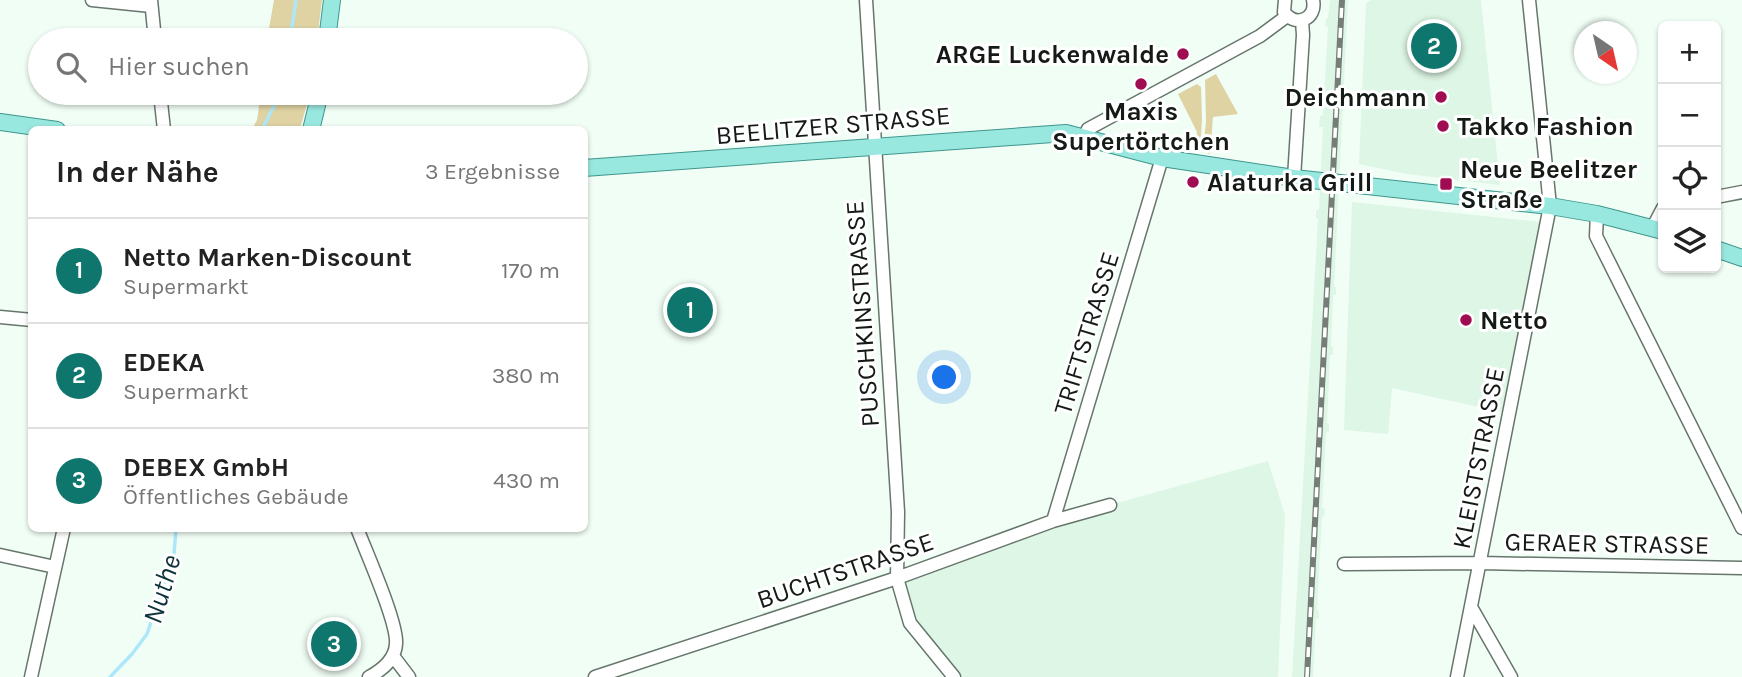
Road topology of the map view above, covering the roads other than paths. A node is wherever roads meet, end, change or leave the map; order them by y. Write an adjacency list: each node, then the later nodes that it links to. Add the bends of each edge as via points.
1 (92, 0): 2 (street)
2 (103, 0): 8 (street)
3 (332, 0): 12 (main road)
4 (866, 0): 20 (street, PUSCHKINSTRASSE)
5 (1284, 0): 9 (street)
6 (1313, 0): 10 (street, via 1313,11)
7 (1529, 0): 26 (street, KLEISTSTRASSE)
8 (151, 3): 11 (street)
9 (1287, 16): 10 (street); 19 (street, via 1260,36 1088,129)
10 (1302, 21): 23 (street)
11 (154, 28)
12 (328, 28)
13 (161, 105): 17 (street)
14 (317, 105): 18 (main road)
15 (0, 122): 16 (main road)
16 (28, 126)
17 (164, 126)
18 (312, 126)
19 (1085, 136): 20 (main road, BEELITZER STRASSE, via 1066,132); 21 (main road)
20 (874, 146): 22 (main road, BEELITZER STRASSE); 43 (street, PUSCHKINSTRASSE, via 898,512)
21 (1162, 158): 23 (main road); 34 (street, TRIFTSTRASSE)
22 (588, 168)
23 (1294, 178): 26 (main road)
24 (1742, 192): 25 (street)
25 (1721, 196)
26 (1550, 206): 27 (main road); 39 (street, KLEISTSTRASSE)
27 (1597, 214): 28 (main road); 35 (street, via 1596,236)
28 (1658, 229)
29 (1721, 251): 30 (main road)
30 (1742, 258)
31 (0, 317): 32 (street)
32 (28, 320)
33 (1110, 505): 34 (street, BUCHTSTRASSE)
34 (1052, 521): 43 (street, BUCHTSTRASSE)
35 (1742, 528)
36 (63, 532): 41 (street)
37 (358, 532): 45 (street, via 394,629)
38 (0, 555): 41 (street)
39 (1479, 563): 40 (street, GERAER STRASSE); 42 (street, GERAER STRASSE); 44 (street, KLEISTSTRASSE)
40 (1344, 565)
41 (55, 567): 46 (street)
42 (1742, 568)
43 (897, 578): 49 (street, BUCHTSTRASSE); 50 (street, PUSCHKINSTRASSE, via 910,623)
44 (1471, 607): 51 (street, KLEISTSTRASSE); 52 (street)
45 (393, 656): 47 (street); 48 (street)
46 (31, 677)
47 (369, 677)
48 (409, 677)
49 (595, 677)
50 (954, 677)
51 (1457, 677)
52 (1511, 677)

